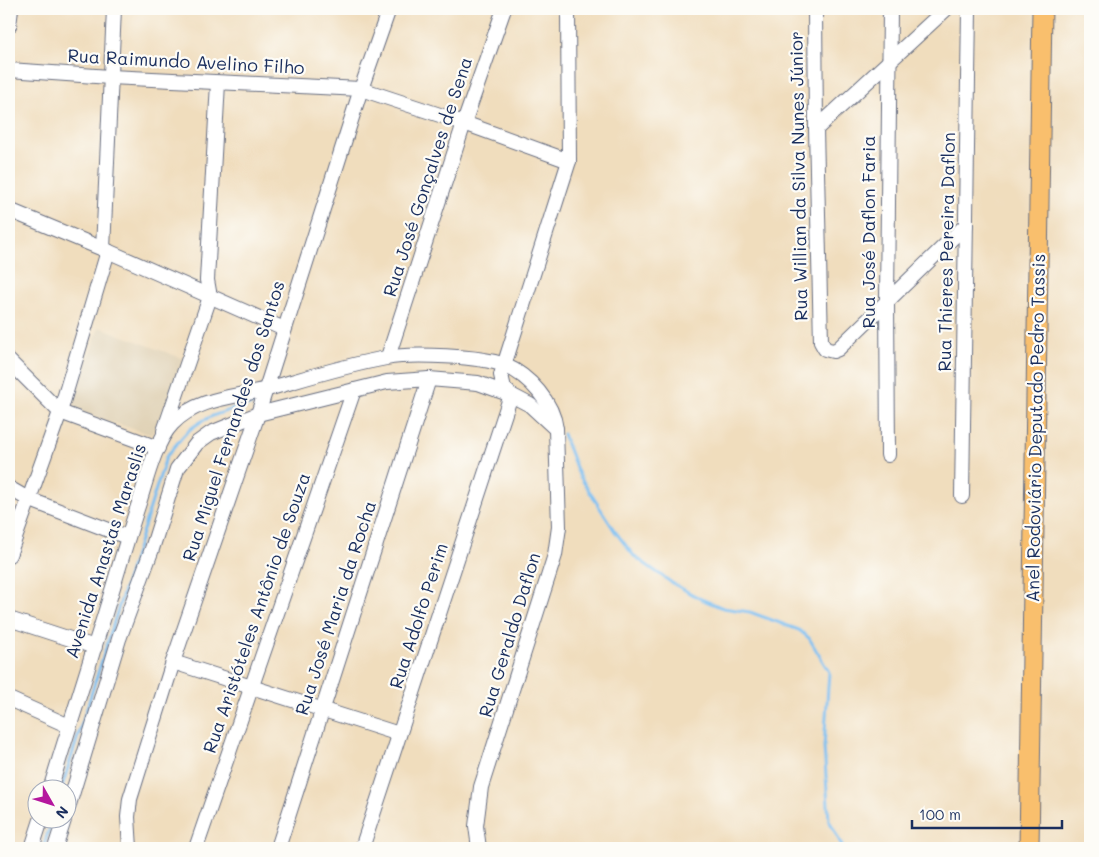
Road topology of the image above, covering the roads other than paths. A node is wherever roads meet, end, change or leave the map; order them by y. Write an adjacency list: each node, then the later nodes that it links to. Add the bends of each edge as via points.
1 (10, 9): 11 (street)
2 (114, 9): 14 (street)
3 (389, 9): 16 (street, Rua Miguel Fernandes dos Santos)
4 (504, 9): 17 (street, Rua José Gonçalves de Sena)
5 (568, 9): 19 (street)
6 (815, 9): 18 (street, Rua Willian da Silva Nunes Júnior)
7 (890, 9): 12 (street, Rua José Daflon Faria)
8 (946, 9): 12 (street)
9 (969, 9): 21 (street, Rua Thieres Pereira Daflon)
10 (1042, 9): 62 (highway, Anel Rodoviário Deputado Pedro Tassis)
11 (9, 26)
12 (889, 61): 18 (street); 24 (street, Rua José Daflon Faria)
13 (9, 70): 14 (street, Rua Raimundo Avelino Filho)
14 (110, 77): 15 (street, Rua Raimundo Avelino Filho); 22 (street)
15 (218, 83): 16 (street, Rua Raimundo Avelino Filho); 23 (street, via 207,280)
16 (362, 89): 17 (street, Rua Raimundo Avelino Filho); 25 (street, Rua Miguel Fernandes dos Santos)
17 (464, 123): 19 (street, Rua Raimundo Avelino Filho); 26 (street, Rua José Gonçalves de Sena)
18 (816, 129): 24 (street, Rua Willian da Silva Nunes Júnior, via 823,346 828,351 838,349)
19 (569, 161): 28 (street)
20 (9, 210): 22 (street)
21 (966, 225): 24 (street); 39 (street, Rua Thieres Pereira Daflon)
22 (105, 250): 23 (street); 33 (street)
23 (210, 297): 25 (street); 36 (street)
24 (887, 300): 37 (street, Rua José Daflon Faria)
25 (284, 329): 30 (street, Rua Miguel Fernandes dos Santos)
26 (388, 357): 28 (street, Avenida Anastas Maraslis, via 470,358); 30 (street, Avenida Anastas Maraslis)
27 (9, 361): 33 (street)
28 (504, 365): 32 (street, via 502,382); 35 (street, Rua Geraldo Daflon, via 522,376 544,397 555,417)
29 (429, 379): 31 (street, via 387,382); 32 (street, via 478,383); 48 (street, Rua José Maria da Rocha)
30 (266, 389): 34 (street, Rua Miguel Fernandes dos Santos); 36 (street, Avenida Anastas Maraslis, via 221,398 183,414 171,424)
31 (354, 390): 34 (street); 46 (street, Rua Aristóteles Antônio de Souza)
32 (511, 395): 35 (street, via 530,405); 50 (street, Rua Adolfo Perim)
33 (60, 412): 36 (street); 40 (street)
34 (258, 414): 45 (street, Rua Miguel Fernandes dos Santos); 52 (street, via 211,433 197,443 177,469 119,639)
35 (556, 430): 61 (street, Rua Geraldo Daflon, via 560,527 555,555 481,787 476,826)
36 (158, 448): 41 (street, Avenida Anastas Maraslis)
37 (888, 455)
38 (9, 488): 40 (street)
39 (962, 496)
40 (28, 499): 41 (street); 42 (street)
41 (127, 537): 44 (street, Avenida Anastas Maraslis)
42 (9, 555)
43 (9, 619): 44 (street)
44 (95, 648): 49 (street, Avenida Anastas Maraslis)
45 (173, 662): 46 (street); 57 (street, Rua Miguel Fernandes dos Santos, via 130,799)
46 (251, 686): 48 (street); 58 (street, Rua Aristóteles Antônio de Souza)
47 (9, 699): 49 (street)
48 (322, 709): 50 (street); 59 (street, Rua José Maria da Rocha)
49 (69, 726): 51 (street, Avenida Anastas Maraslis)
50 (400, 734): 60 (street, Rua Adolfo Perim)
51 (53, 780)
52 (76, 780)
53 (38, 830): 55 (street)
54 (61, 830): 56 (street)
55 (32, 848)
56 (55, 848)
57 (130, 848)
58 (196, 848)
59 (278, 848)
60 (362, 848)
61 (479, 848)
62 (1029, 848)

